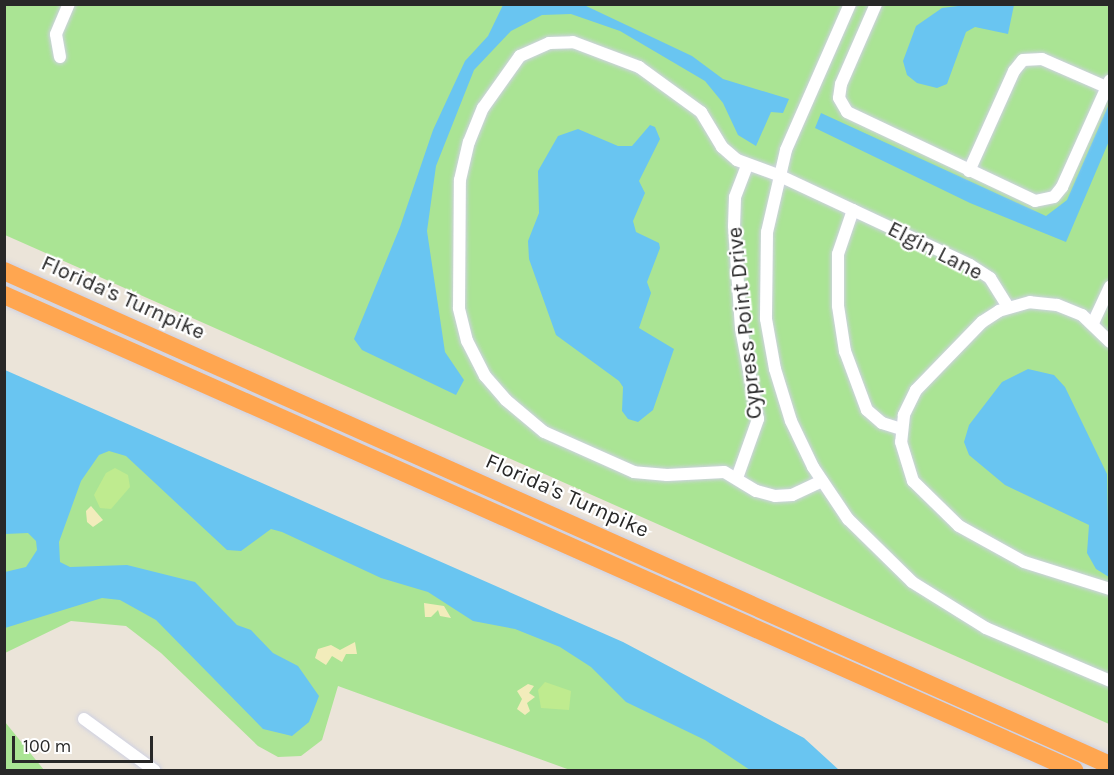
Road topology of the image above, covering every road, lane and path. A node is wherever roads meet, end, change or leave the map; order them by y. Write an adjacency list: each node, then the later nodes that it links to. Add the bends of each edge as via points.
1 (69, 4): 4 (street, via 56,34)
2 (850, 4): 8 (street)
3 (876, 4): 7 (street, via 841,84 841,105 853,116)
4 (60, 57)
5 (1108, 83): 7 (street, via 1042,59 1023,60 1014,71); 7 (street, via 1062,187 1054,196 1035,201)
6 (747, 166): 8 (street); 17 (street, Cypress Point Drive, via 735,197 734,226 741,328 758,418); 17 (street, via 722,147 701,112 663,82 596,49 557,42 520,56 496,87 474,127 460,180 458,294 463,328 476,360 506,400 544,432 634,472 667,476 716,471)
7 (969, 171)
8 (778, 175): 9 (street, Elgin Lane); 18 (street, via 765,251 766,319 782,394 803,448)
9 (853, 210): 13 (street, Elgin Lane, via 983,273 1000,290); 16 (street, via 838,254 838,306 845,351 867,410 882,423)
10 (4, 271): 22 (highway, Florida's Turnpike)
11 (1110, 286): 14 (street)
12 (4, 295): 24 (highway, Florida's Turnpike)
13 (1008, 307): 14 (street, via 1030,302 1057,304); 16 (street, via 982,322 924,379 909,402)
14 (1093, 323): 15 (street)
15 (1110, 342)
16 (902, 429): 19 (street, via 903,456 913,482 952,521 1024,562)
17 (736, 478): 18 (street, via 756,491 775,496 792,495)
18 (822, 481): 20 (street, via 867,541 935,599 986,628)
19 (1110, 589)
20 (1110, 681)
21 (84, 719): 23 (street)
22 (1110, 765)
23 (154, 771)
24 (1074, 771)

